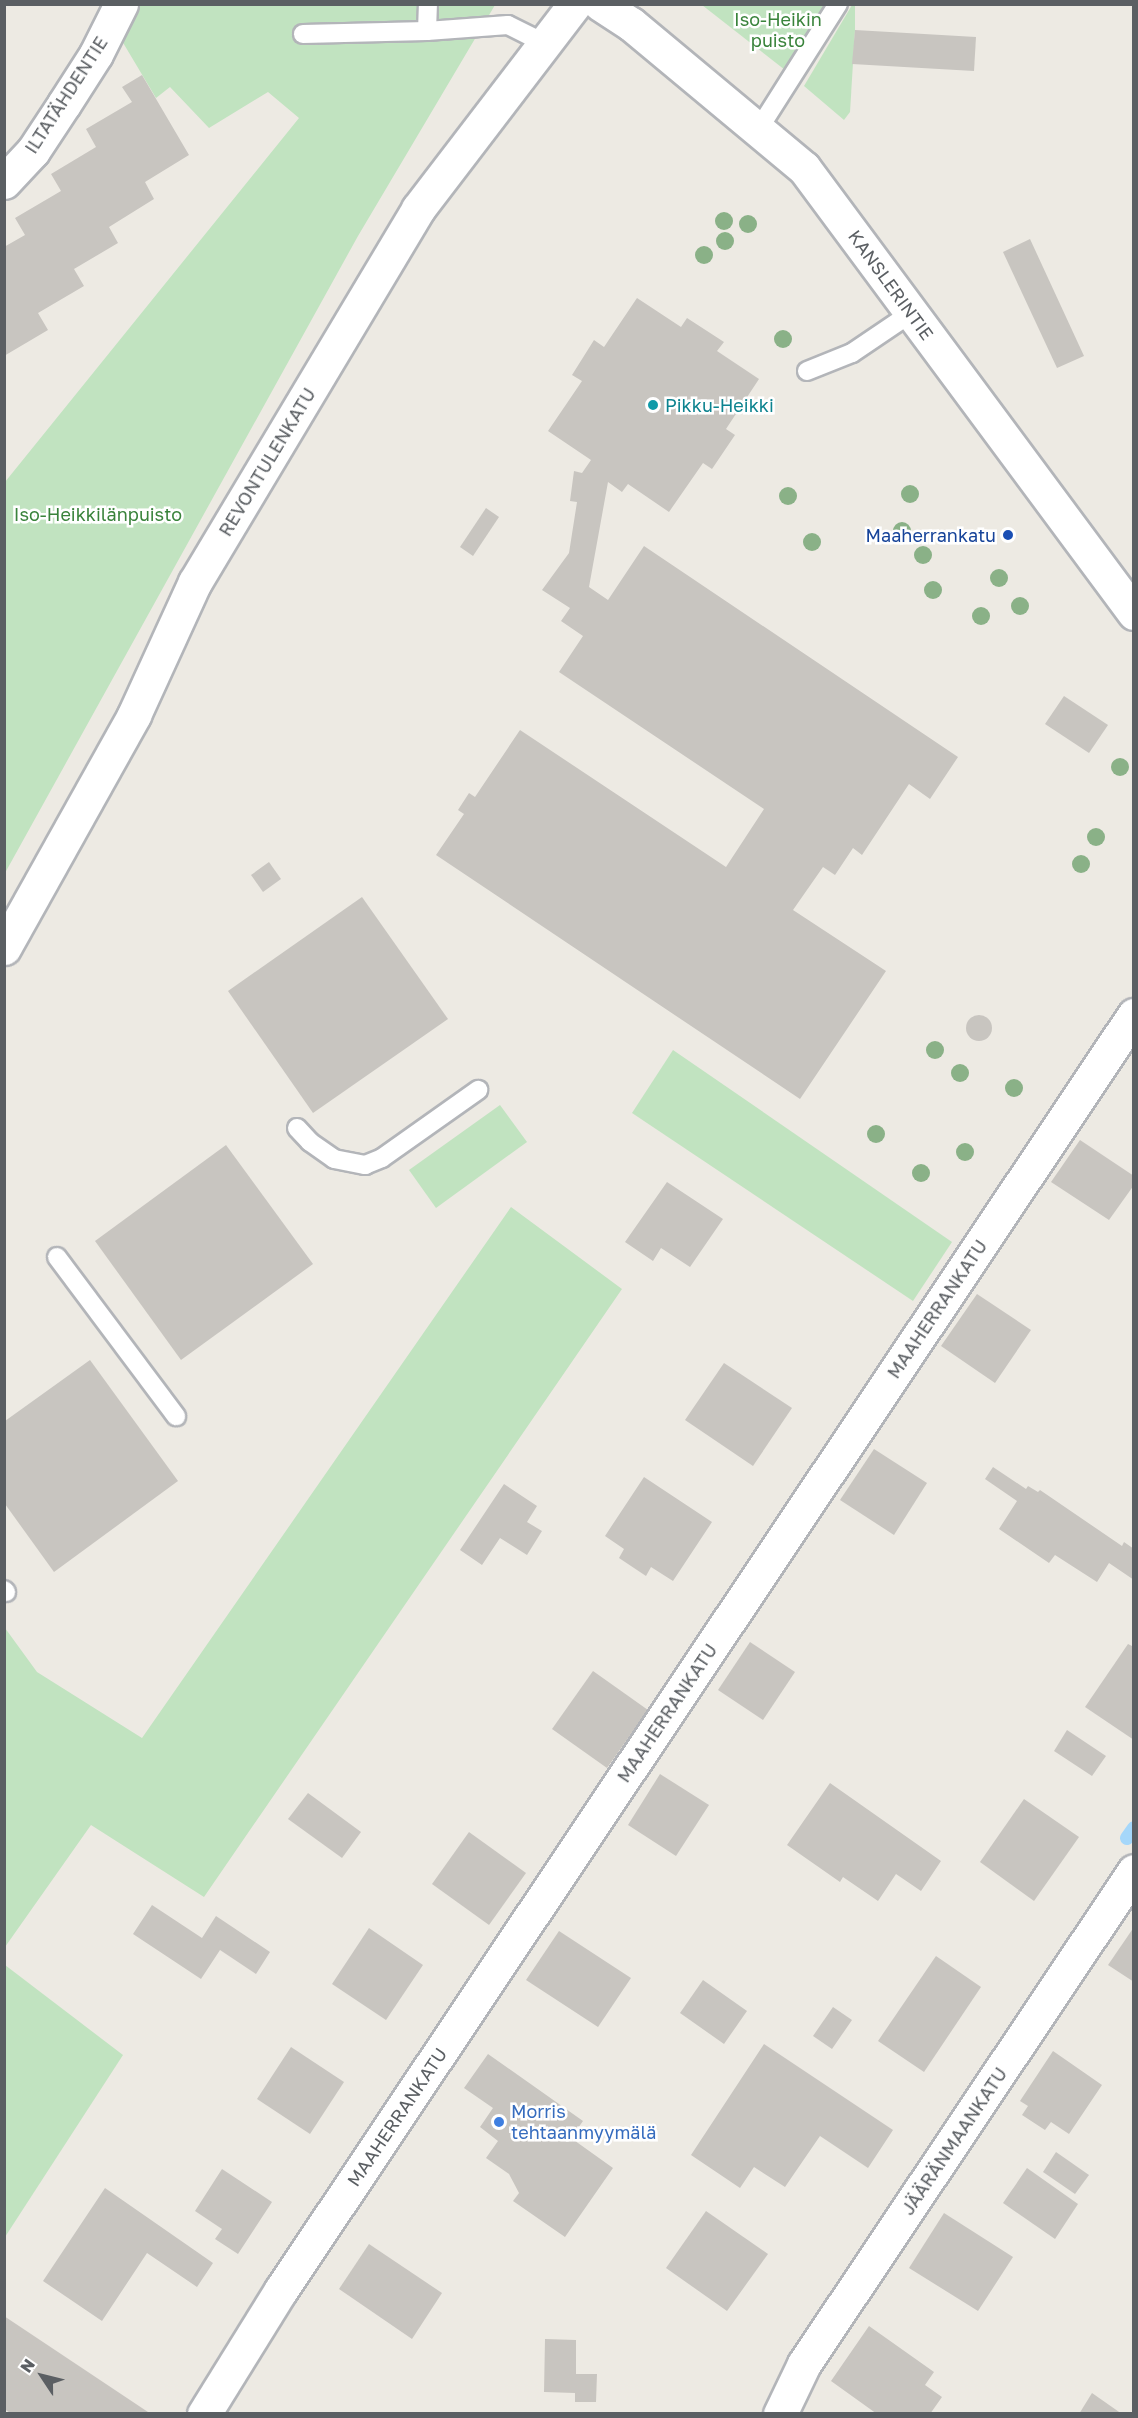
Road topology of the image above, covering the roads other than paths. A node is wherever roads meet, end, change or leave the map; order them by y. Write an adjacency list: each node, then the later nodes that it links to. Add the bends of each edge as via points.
1 (121, 4): 10 (street, ILTATÄHDENTIE, via 96,54 58,113 33,151)
2 (428, 4): 6 (lane)
3 (576, 4): 8 (street, REVONTULENKATU)
4 (600, 4): 9 (street, KANSLERINTIE, via 631,24)
5 (838, 4): 9 (lane)
6 (427, 31): 7 (lane); 8 (lane, via 508,25)
7 (303, 34)
8 (544, 43): 14 (street, REVONTULENKATU, via 418,210 213,551 134,716)
9 (758, 130): 11 (street, KANSLERINTIE, via 804,168)
10 (4, 182)
11 (911, 313): 12 (lane, via 852,353); 13 (street, KANSLERINTIE)
12 (807, 371)
13 (1134, 613)
14 (4, 948)
15 (1134, 1015): 21 (street, MAAHERRANKATU, via 281,2290)
16 (478, 1090): 17 (lane, via 382,1158 365,1165 334,1159)
17 (297, 1128)
18 (57, 1257): 19 (lane)
19 (176, 1416)
20 (1134, 1871): 22 (street, JÄÄRÄNMAANKATU, via 804,2364)
21 (204, 2414)
22 (780, 2414)

